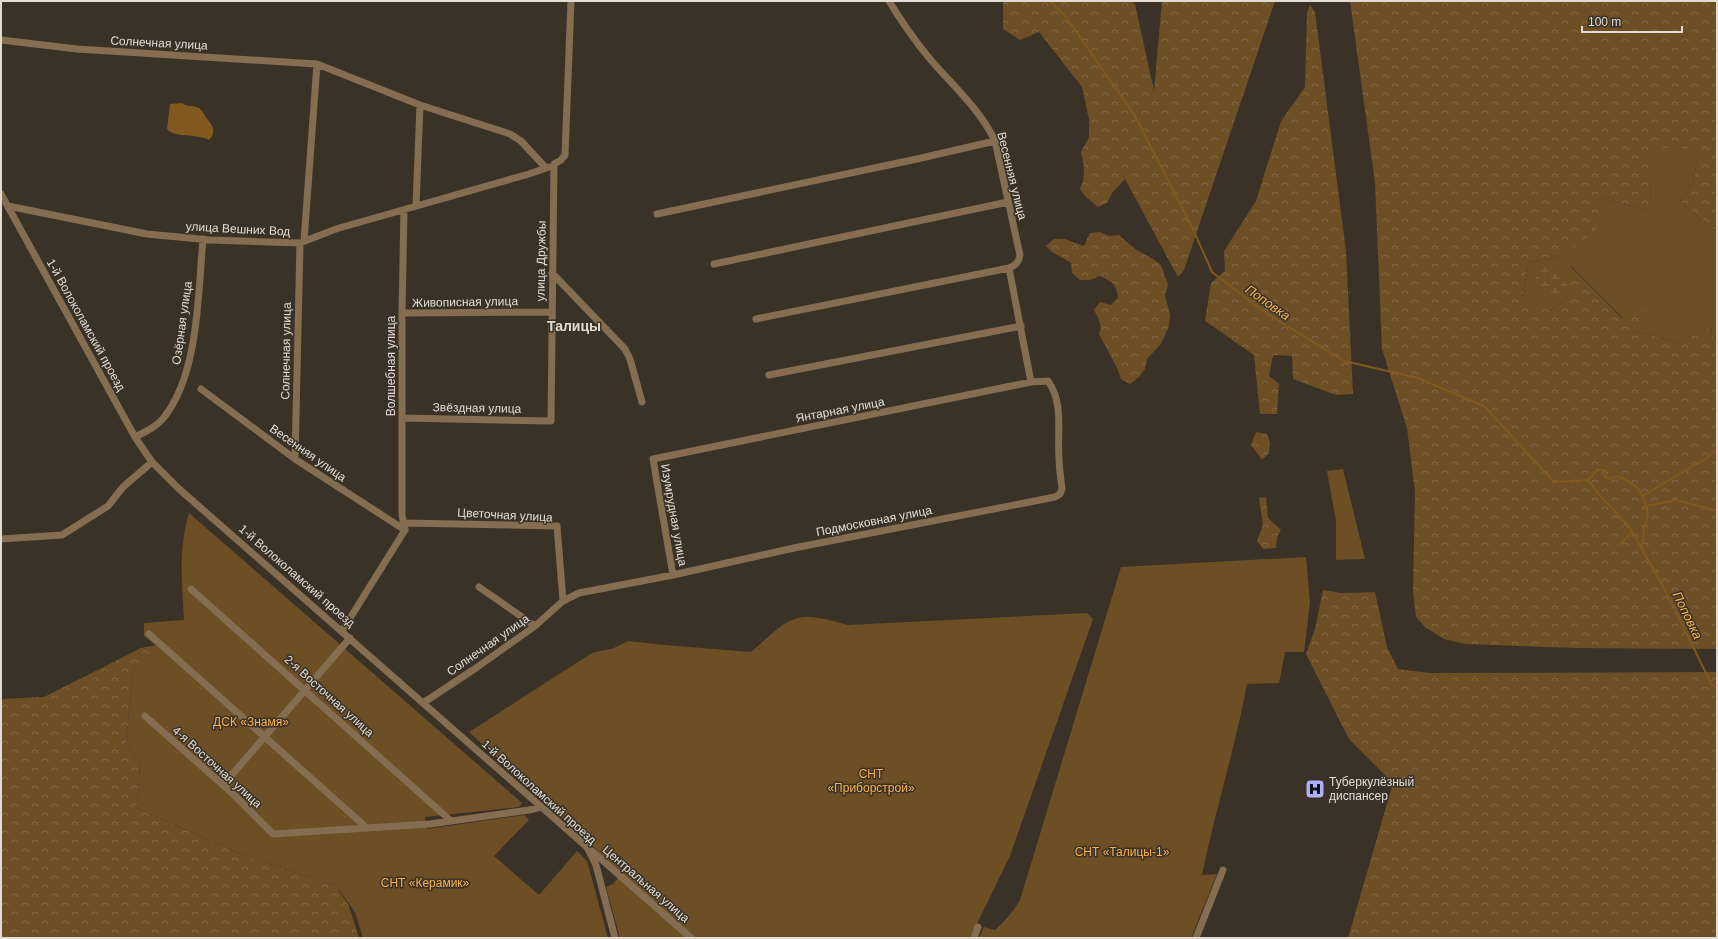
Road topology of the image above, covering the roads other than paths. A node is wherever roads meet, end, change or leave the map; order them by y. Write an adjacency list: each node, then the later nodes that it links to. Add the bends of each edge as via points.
1 (571, 1): 7 (street, via 565,155)
2 (888, 1): 6 (street, Весенняя улица, via 929,57 980,116)
3 (1, 40): 4 (street, Солнечная улица, via 77,49)
4 (317, 64): 5 (street, Солнечная улица); 16 (street, Солнечная улица)
5 (420, 105): 8 (street, Солнечная улица, via 510,134 521,141); 12 (street)
6 (994, 141): 10 (street, Весенняя улица); 14 (street)
7 (554, 164): 8 (street, улица Вешних Вод); 19 (street, улица Дружбы)
8 (546, 168): 12 (street, улица Вешних Вод)
9 (1, 194): 11 (street, 1-й Волоколамский проезд)
10 (1008, 202): 17 (street); 18 (street, Весенняя улица, via 1020,255 1016,265)
11 (8, 206): 15 (street, улица Вешних Вод, via 147,234); 30 (street, 1-й Волоколамский проезд)
12 (416, 206): 13 (street, улица Вешних Вод)
13 (404, 210): 16 (street, улица Вешних Вод, via 336,229); 21 (street, Волшебная улица)
14 (657, 214)
15 (203, 239): 16 (street, улица Вешних Вод); 30 (street, Озёрная улица, via 197,314 190,360 179,392 164,417)
16 (302, 242): 31 (street, Солнечная улица)
17 (714, 264)
18 (1009, 268): 22 (street); 23 (street)
19 (552, 273): 20 (street, улица Дружбы); 27 (street, via 625,349)
20 (551, 312): 21 (street, Живописная улица); 29 (street, улица Дружбы)
21 (402, 313): 28 (street, Волшебная улица)
22 (756, 319)
23 (1021, 326): 24 (street); 25 (street)
24 (769, 375)
25 (1031, 382): 32 (street, Янтарная улица); 37 (street, Подмосковная улица, via 1048,381 1057,398 1062,489 1055,497)
26 (201, 389): 31 (street, Весенняя улица)
27 (642, 402)
28 (402, 418): 29 (street, Звёздная улица); 34 (street, Волшебная улица)
29 (551, 421)
30 (135, 437): 33 (street, 1-й Волоколамский проезд)
31 (295, 459): 35 (street, Весенняя улица)
32 (653, 459): 37 (street, Изумрудная улица)
33 (152, 462): 36 (street, via 123,487 108,506 62,535); 42 (street, 1-й Волоколамский проезд, via 178,488)
34 (403, 523): 35 (street, Волшебная улица); 40 (street, Цветочная улица, via 557,526)
35 (405, 530): 42 (street)
36 (1, 539)
37 (673, 575): 40 (street, Подмосковная улица, via 579,593)
38 (479, 587): 41 (street)
39 (192, 589): 45 (street, 2-я Восточная улица)
40 (563, 601): 41 (street, Солнечная улица)
41 (535, 626): 46 (street, Солнечная улица)
42 (342, 631): 44 (street, 1-й Волоколамский проезд)
43 (149, 634): 48 (street)
44 (350, 638): 45 (street); 46 (street, 1-й Волоколамский проезд)
45 (305, 689): 48 (street); 51 (street, 2-я Восточная улица)
46 (423, 703): 50 (street, 1-й Волоколамский проезд)
47 (145, 716): 49 (street, 4-я Восточная улица)
48 (263, 737): 49 (street); 52 (street)
49 (222, 785): 52 (street, 4-я Восточная улица, via 273,834)
50 (541, 807): 51 (street); 53 (street, 1-й Волоколамский проезд)
51 (451, 821): 52 (street)
52 (367, 828)
53 (587, 847): 56 (street, 1-й Волоколамский проезд, via 596,865); 57 (street, Центральная улица)
54 (1223, 870): 59 (street)
55 (978, 927): 58 (street)
56 (615, 938)
57 (691, 938)
58 (974, 938)
59 (1196, 938)

